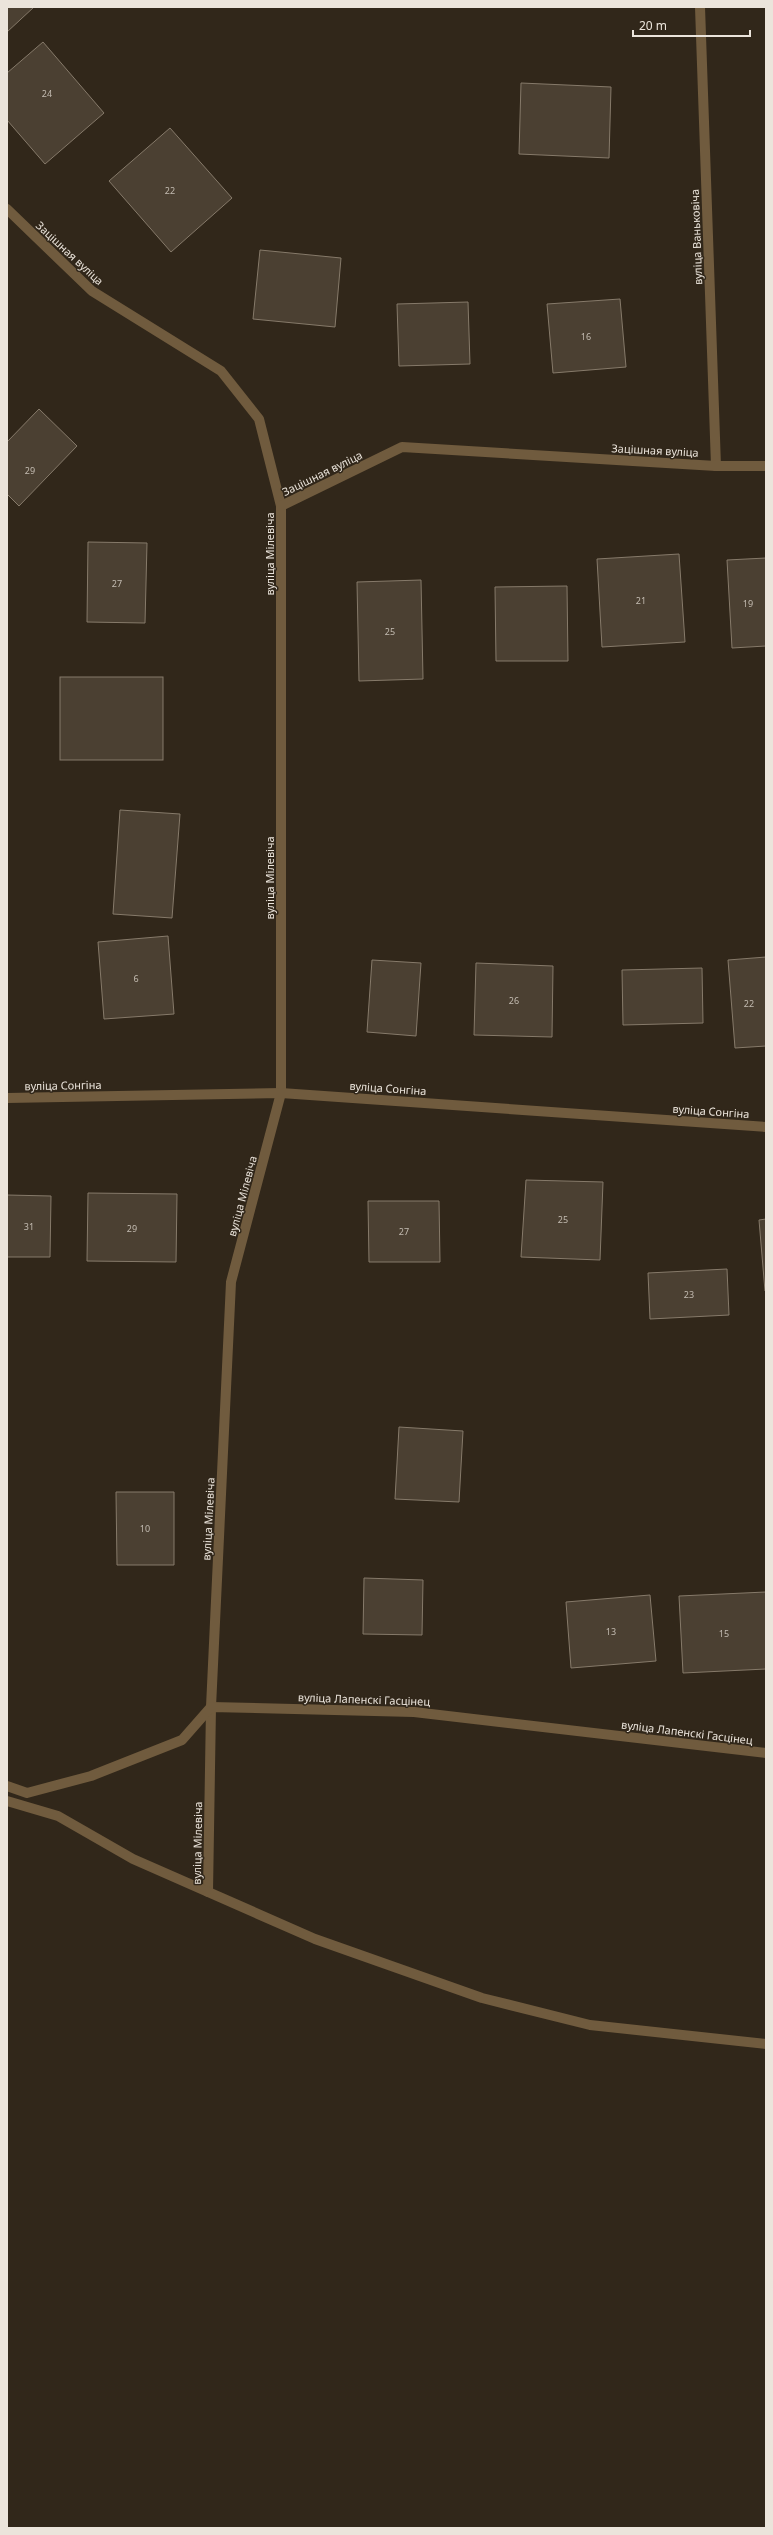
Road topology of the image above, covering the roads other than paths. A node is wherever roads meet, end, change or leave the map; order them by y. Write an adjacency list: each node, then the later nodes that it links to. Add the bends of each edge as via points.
1 (700, 7): 3 (street, вуліца Ваньковіча)
2 (7, 209): 5 (street, Зацішная вуліца, via 92,291 221,371 259,419)
3 (716, 466): 4 (street, Зацішная вуліца); 5 (street, Зацішная вуліца, via 402,447)
4 (766, 466)
5 (281, 506): 6 (street, вуліца Мілевіча)
6 (281, 1093): 7 (street, вуліца Сонгіна); 8 (street, вуліца Сонгіна); 9 (street, вуліца Мілевіча, via 231,1282)
7 (7, 1098)
8 (766, 1127)
9 (211, 1707): 10 (street, вуліца Лапенскі Гасцінец, via 414,1712); 11 (street, via 182,1740 91,1776 26,1793); 13 (street, вуліца Мілевіча)
10 (766, 1753)
11 (7, 1786)
12 (7, 1801): 13 (street, via 58,1816 133,1859)
13 (208, 1892): 14 (street, via 315,1939 482,1998 590,2024)
14 (766, 2044)

